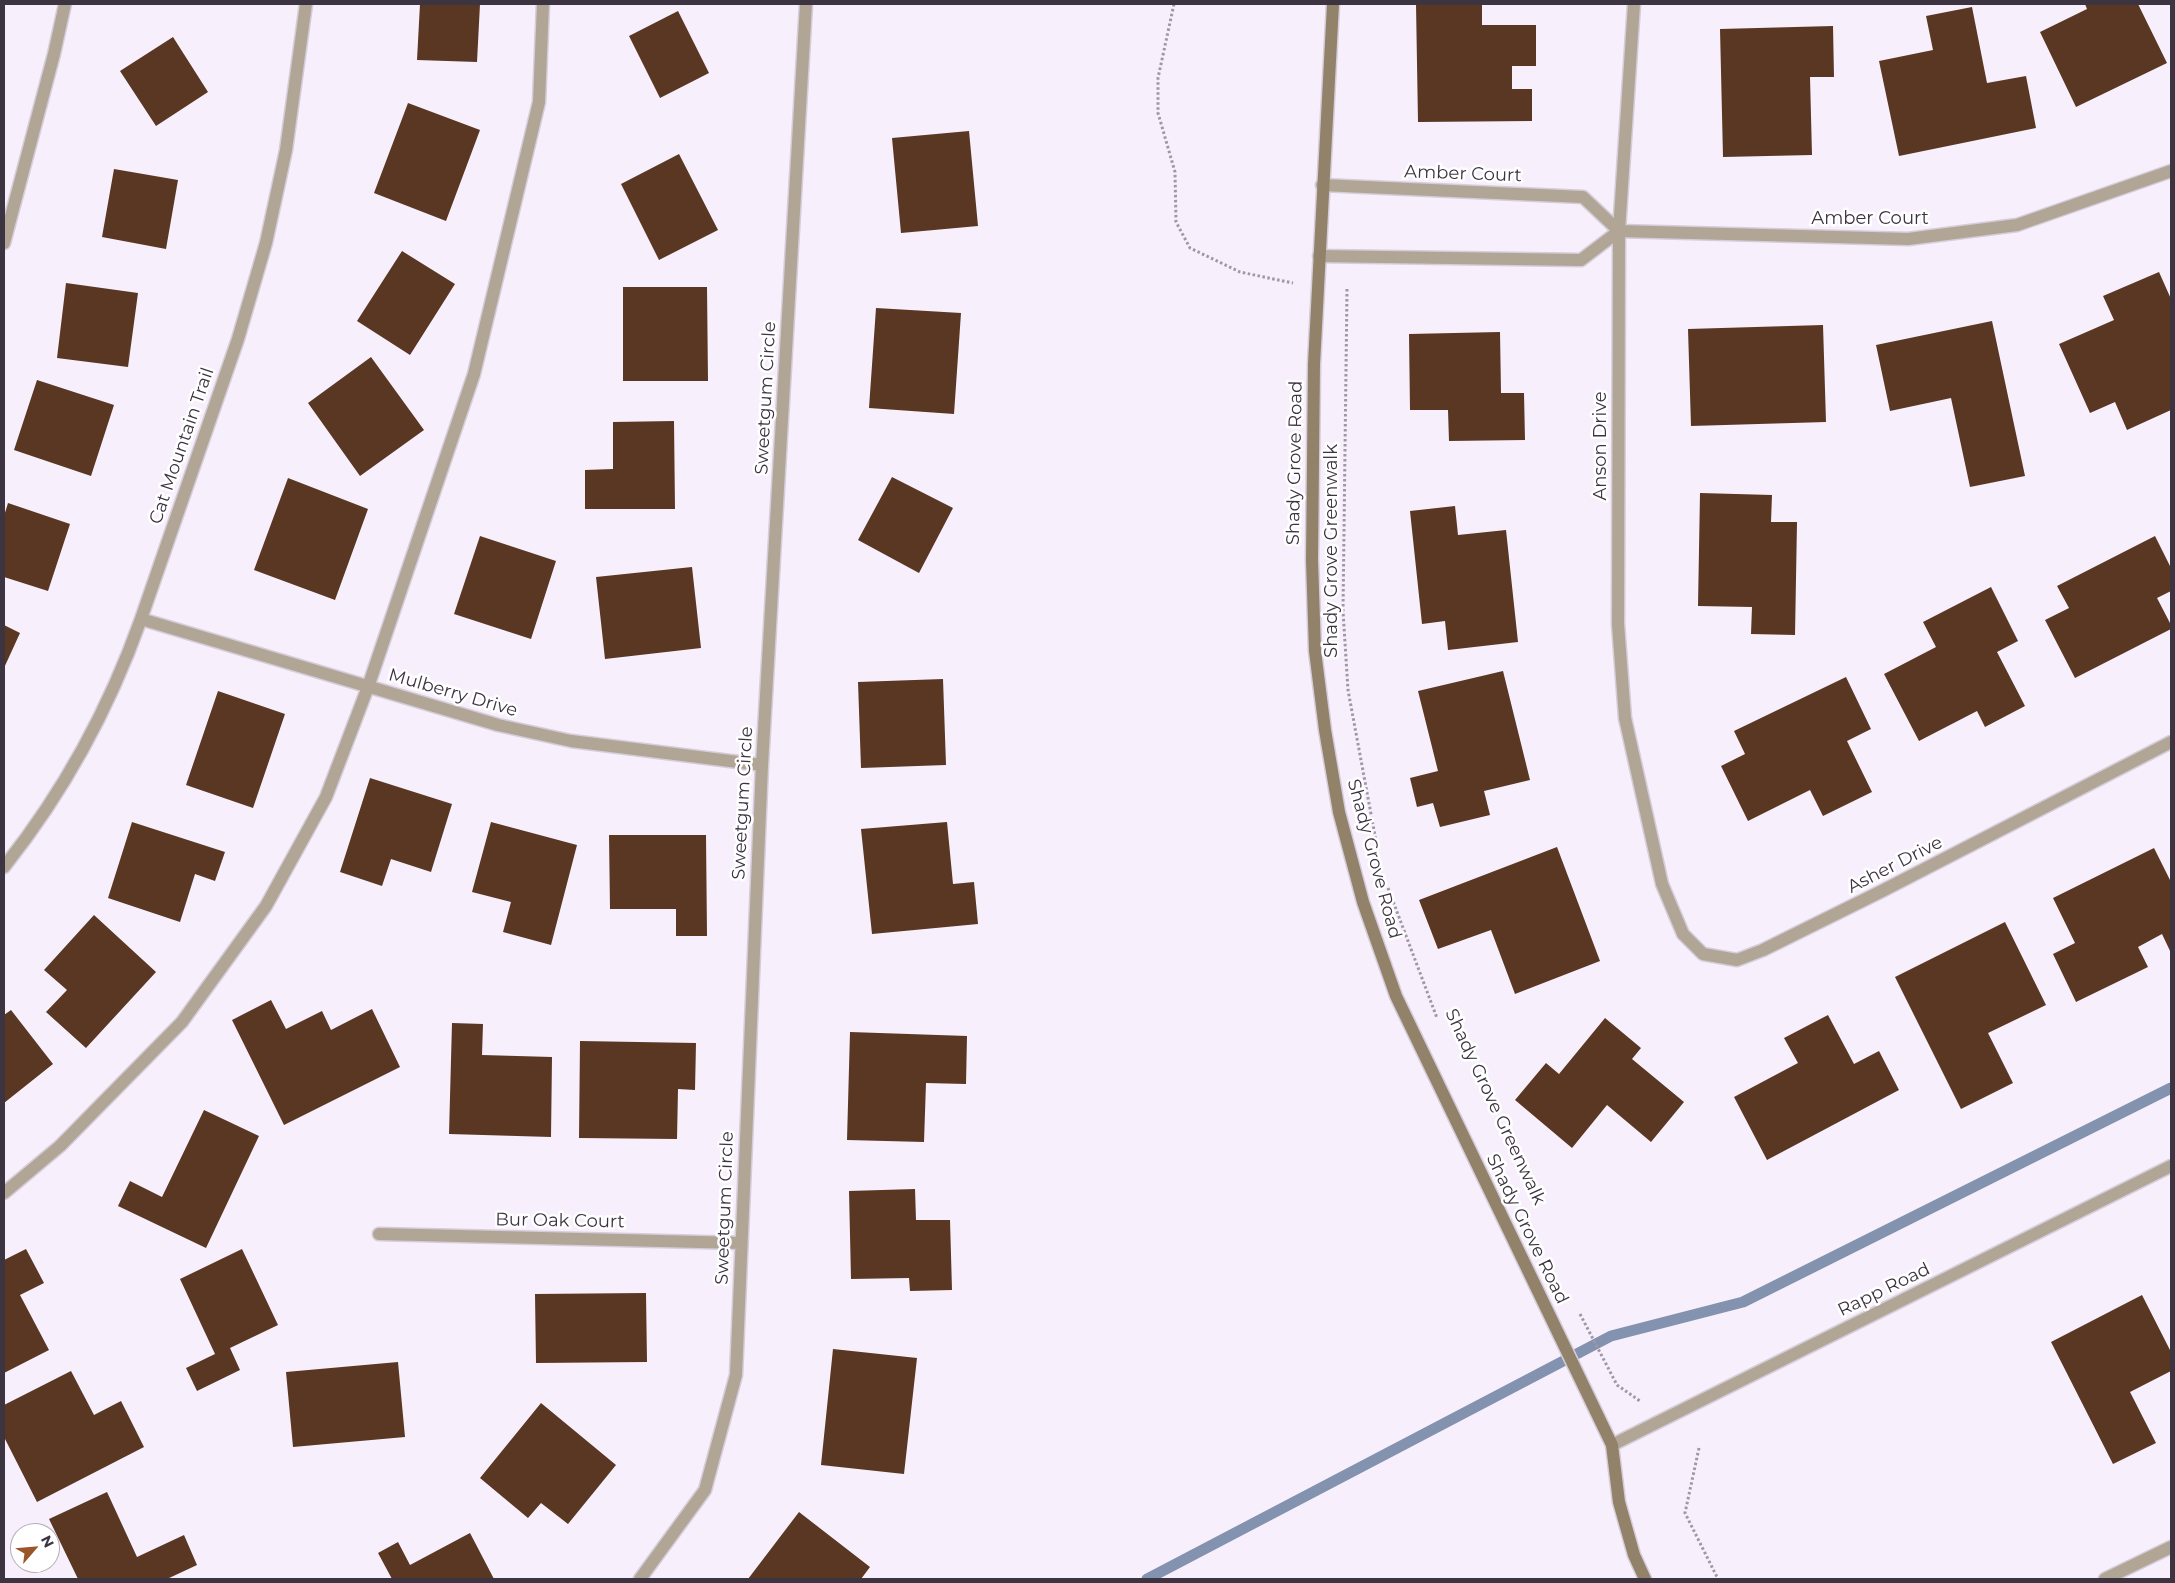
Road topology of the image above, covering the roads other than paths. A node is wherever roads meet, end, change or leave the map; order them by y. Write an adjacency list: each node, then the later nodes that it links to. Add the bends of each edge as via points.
1 (65, 4): 10 (street)
2 (303, 4): 12 (street, Cat Mountain Trail, via 286,150 266,243 238,339)
3 (543, 4): 13 (street, via 540,102 474,374)
4 (806, 4): 15 (street, Sweetgum Circle)
5 (1333, 4): 8 (main road, Shady Grove Road)
6 (1634, 4): 9 (street, Anson Drive)
7 (2171, 171): 9 (street, Amber Court, via 2017,225 1908,240)
8 (1322, 185): 9 (street, Amber Court, via 1582,197); 11 (main road, Shady Grove Road)
9 (1619, 232): 11 (street, via 1581,260); 17 (street, Anson Drive, via 1618,624 1625,718)
10 (4, 243)
11 (1319, 256): 22 (main road, Shady Grove Road, via 1312,483 1315,651 1339,812 1363,902 1396,996)
12 (141, 619): 13 (street, Mulberry Drive); 16 (street, Cat Mountain Trail, via 81,755 27,838)
13 (368, 687): 15 (street, Mulberry Drive, via 498,725 571,741); 19 (street, via 326,797 266,906 182,1022 60,1146)
14 (2171, 742): 17 (street, Asher Drive, via 1882,891 1737,960 1703,954 1683,934)
15 (762, 765): 21 (street, Sweetgum Circle)
16 (4, 867)
17 (1662, 884)
18 (2171, 1166): 22 (street, Rapp Road)
19 (4, 1193)
20 (380, 1234): 21 (street, Bur Oak Court)
21 (740, 1243): 24 (street, Sweetgum Circle, via 736,1375 705,1490)
22 (1612, 1445): 25 (main road, Shady Grove Road, via 1619,1502 1634,1555)
23 (2171, 1547): 26 (street)
24 (640, 1579)
25 (1645, 1579)
26 (2105, 1579)

